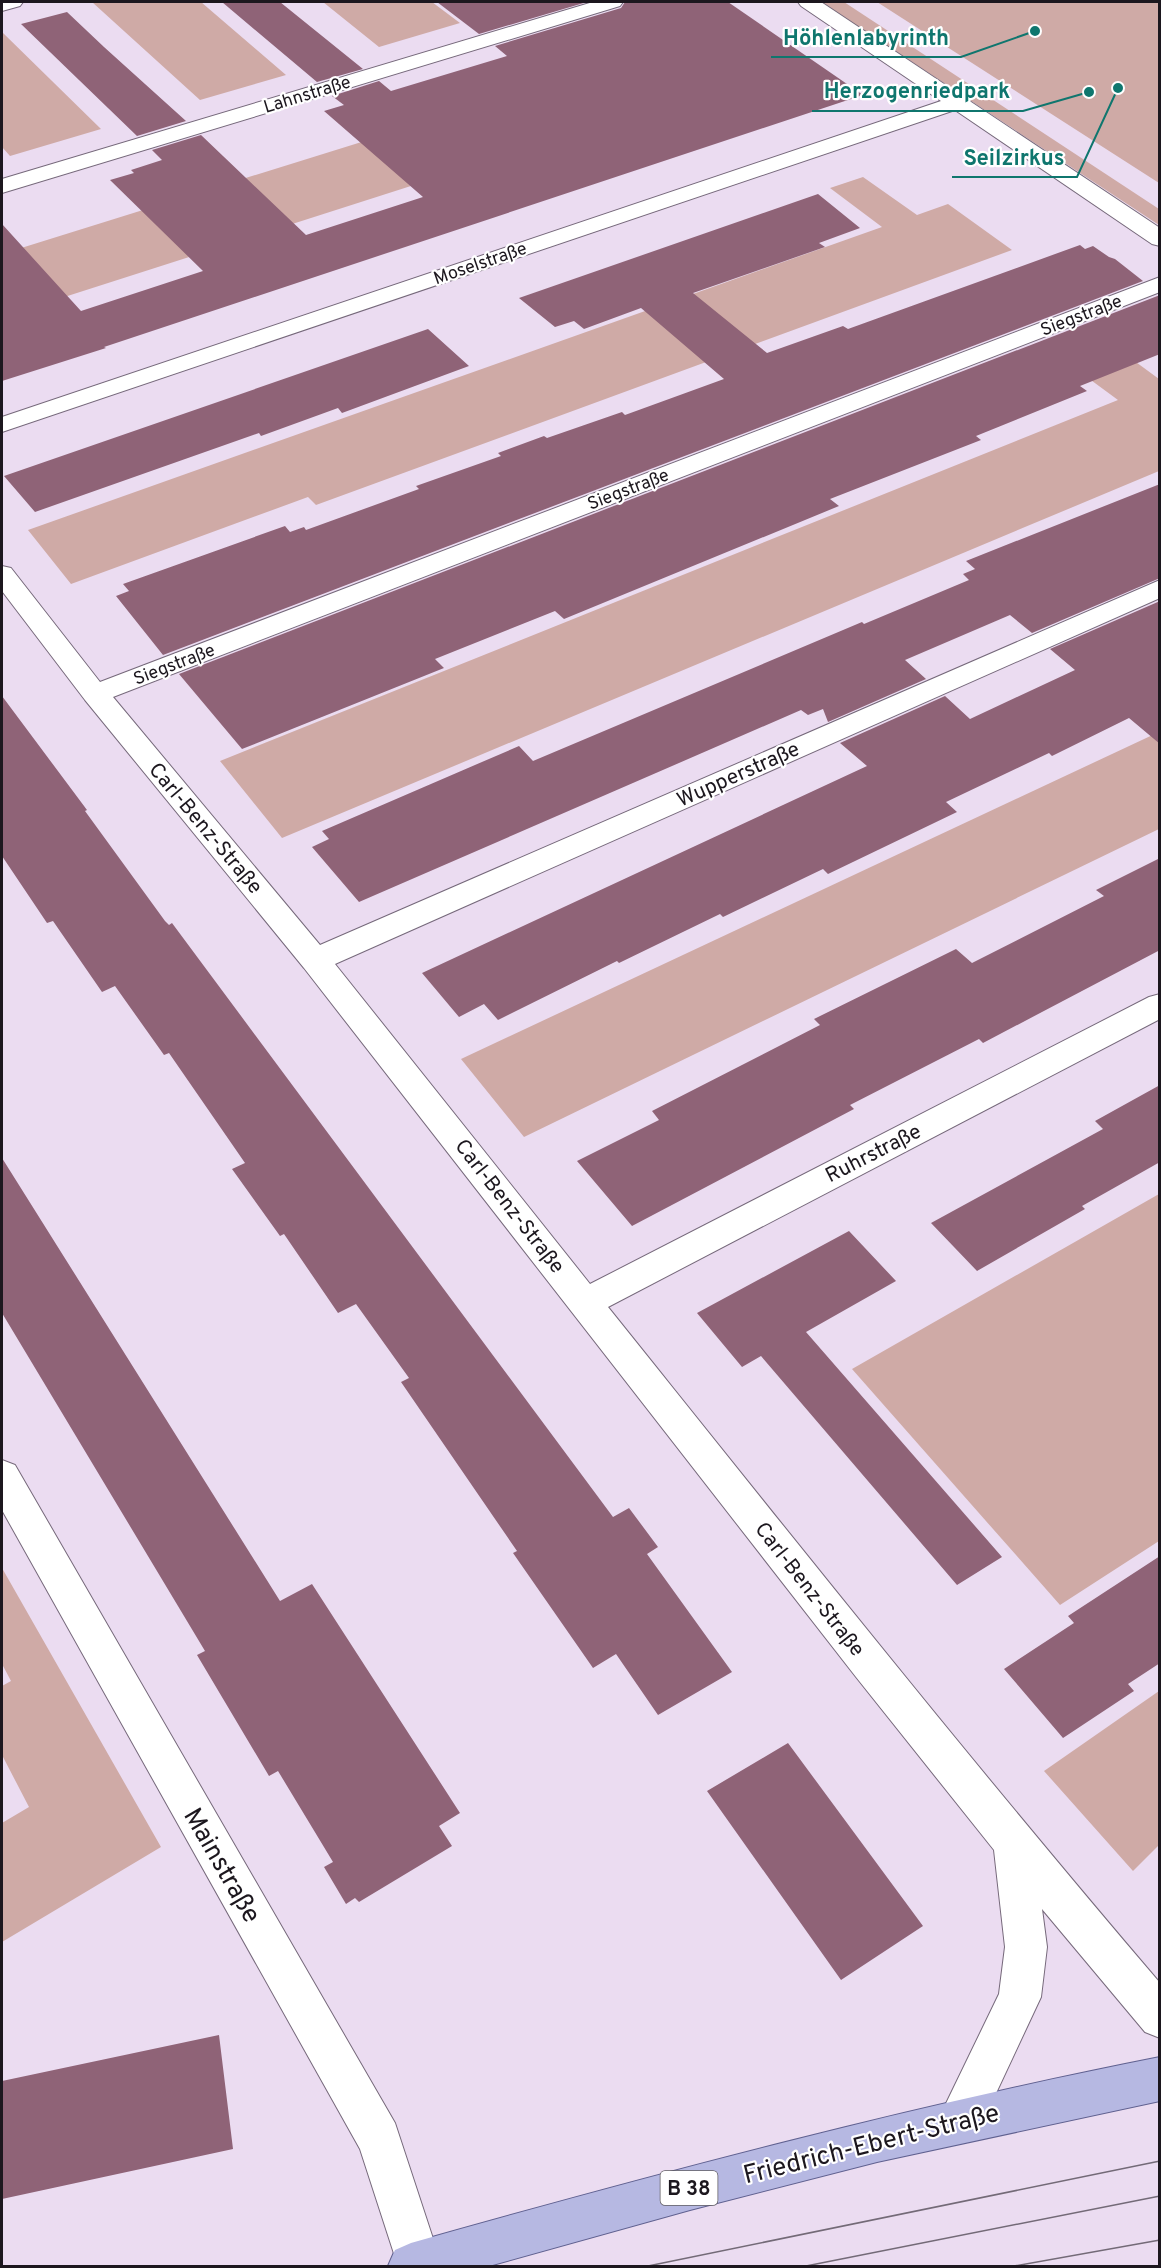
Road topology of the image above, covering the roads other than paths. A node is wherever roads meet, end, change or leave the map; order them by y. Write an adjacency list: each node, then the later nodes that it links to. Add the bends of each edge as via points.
1 (13, 2): 4 (street)
2 (613, 2): 6 (street, Lahnstraße)
3 (808, 2): 5 (street)
4 (2, 5)
5 (958, 102): 7 (street); 9 (street, Moselstraße)
6 (2, 186)
7 (1160, 239)
8 (1160, 284): 12 (street, Siegstraße)
9 (2, 425)
10 (2, 574): 12 (street, Carl-Benz-Straße)
11 (1160, 588): 13 (street, Wupperstraße)
12 (95, 694): 13 (street, Carl-Benz-Straße)
13 (315, 960): 15 (street, Carl-Benz-Straße)
14 (1160, 1005): 15 (street, Ruhrstraße)
15 (586, 1302): 17 (street, Carl-Benz-Straße, via 855,1647)
16 (2, 1476): 21 (street, Mainstraße, via 379,2139)
17 (1014, 1843): 18 (street, Carl-Benz-Straße); 20 (street, via 1026,1947 1020,1997)
18 (1160, 2017)
19 (1160, 2079): 20 (main road, Friedrich-Ebert-Straße / B 38)
20 (960, 2120): 21 (main road, Friedrich-Ebert-Straße / B 38, via 705,2184)
21 (416, 2265)

